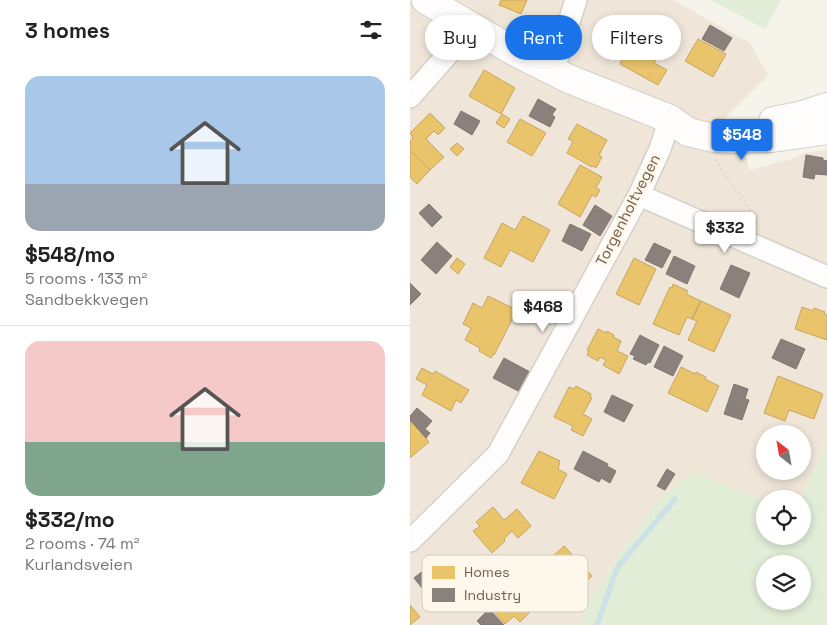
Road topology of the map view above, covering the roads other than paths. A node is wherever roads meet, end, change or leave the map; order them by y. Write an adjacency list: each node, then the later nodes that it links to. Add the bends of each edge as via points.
1 (426, 0): 3 (main road)
2 (576, 0): 6 (street)
3 (451, 15)
4 (495, 40): 6 (main road)
5 (443, 60): 7 (street)
6 (553, 71): 9 (main road)
7 (410, 97)
8 (827, 107): 9 (main road, via 754,124 691,118)
9 (670, 120): 10 (main road, via 688,132 713,138 755,139); 11 (street, Torgenholtvegen)
10 (827, 130)
11 (639, 195): 12 (street); 13 (street, Torgenholtvegen, via 498,454)
12 (827, 278)
13 (410, 541)

